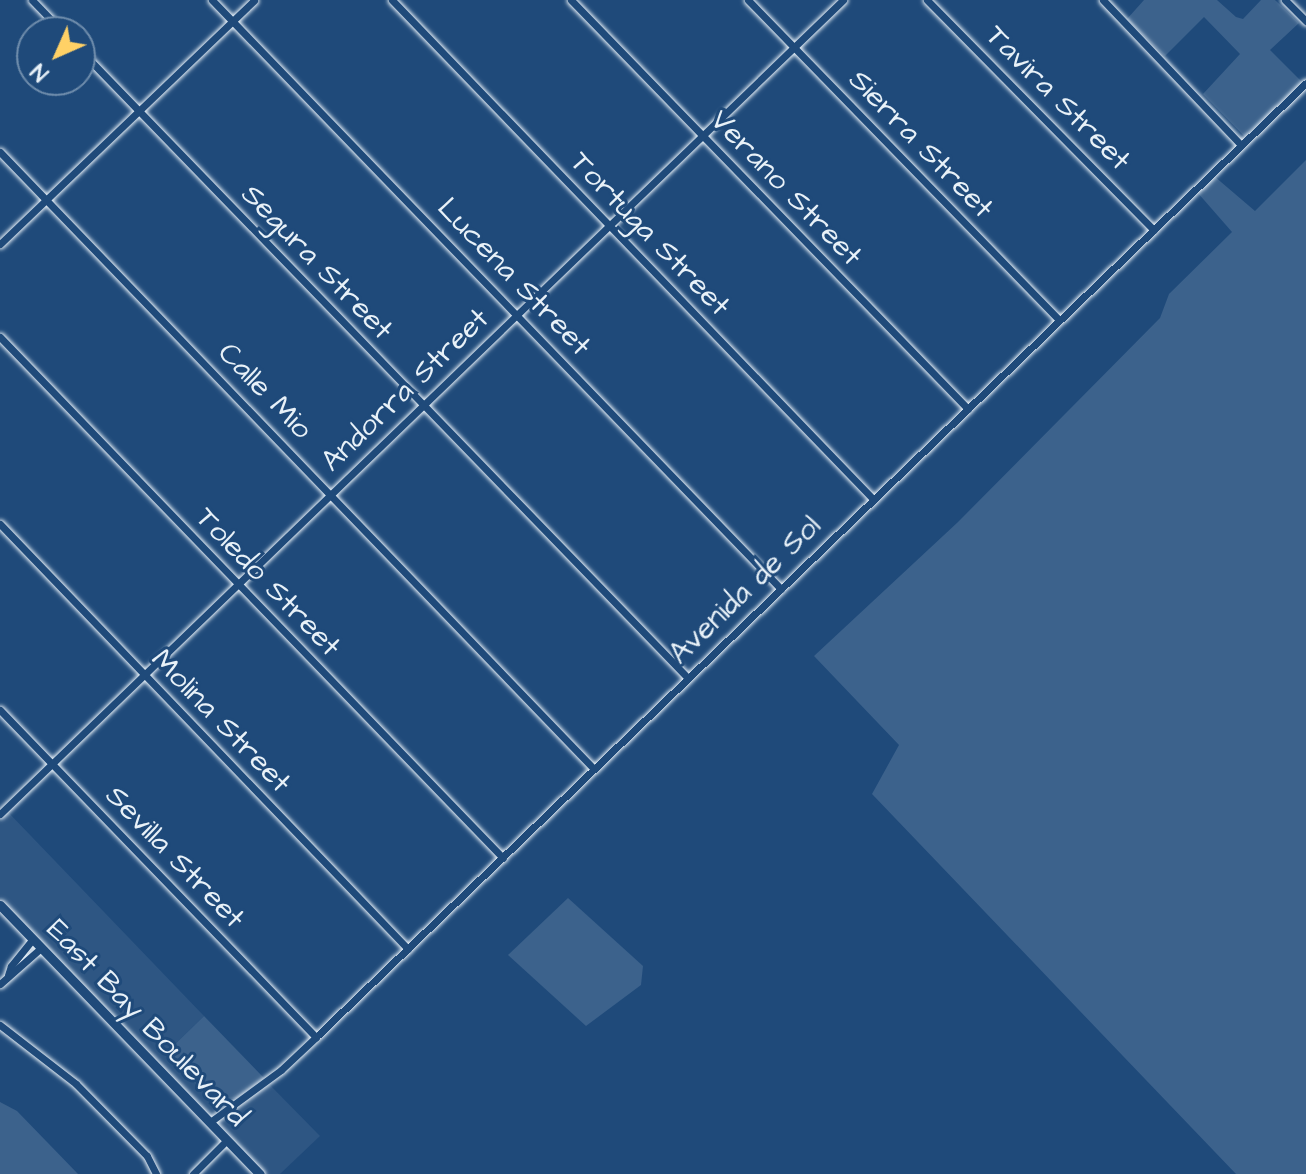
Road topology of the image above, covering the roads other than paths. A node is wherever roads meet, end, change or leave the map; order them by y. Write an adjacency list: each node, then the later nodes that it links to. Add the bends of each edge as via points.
1 (32, 0): 11 (street)
2 (212, 0): 12 (street, Lucena Street)
3 (254, 0): 12 (street)
4 (392, 0): 22 (street, Tortuga Street)
5 (571, 0): 18 (street, Verano Street)
6 (748, 0): 14 (street, Sierra Street)
7 (843, 0): 14 (street, Andorra Street)
8 (927, 0): 23 (street, Tavira Street)
9 (1103, 0): 19 (street)
10 (1285, 0): 13 (street)
11 (48, 16)
12 (232, 21): 17 (street); 25 (street, Lucena Street)
13 (1306, 21)
14 (794, 47): 18 (street, Andorra Street); 26 (street, Sierra Street)
15 (96, 67): 17 (street, Segura Street)
16 (1306, 83): 19 (street, Avenida de Sol)
17 (139, 111): 21 (street); 28 (street, Segura Street)
18 (701, 135): 22 (street, Andorra Street); 29 (street, Verano Street)
19 (1241, 145): 23 (street, Avenida de Sol)
20 (0, 152): 21 (street, Calle Mio)
21 (45, 200): 24 (street); 30 (street, Calle Mio)
22 (608, 225): 25 (street, Andorra Street); 31 (street, Tortuga Street)
23 (1154, 230): 26 (street, Avenida de Sol)
24 (0, 244)
25 (517, 314): 28 (street, Andorra Street); 34 (street, Lucena Street)
26 (1059, 320): 29 (street, Avenida de Sol)
27 (0, 337): 33 (street, Toledo Street)
28 (421, 405): 30 (street, Andorra Street); 36 (street, Segura Street)
29 (968, 409): 31 (street, Avenida de Sol)
30 (331, 494): 33 (street, Andorra Street); 39 (street, Calle Mio)
31 (874, 500): 34 (street, Avenida de Sol)
32 (0, 524): 35 (street, Molina Street, via 115,641)
33 (237, 585): 35 (street, Andorra Street); 41 (street, Toledo Street)
34 (781, 589): 36 (street, Avenida de Sol)
35 (142, 676): 38 (street, Andorra Street); 45 (street, Molina Street)
36 (688, 678): 39 (street, Avenida de Sol)
37 (0, 710): 38 (street, Sevilla Street)
38 (52, 764): 40 (street, Andorra Street); 49 (street, Sevilla Street)
39 (594, 769): 41 (street, Avenida de Sol)
40 (0, 814)
41 (503, 858): 45 (street, Avenida de Sol)
42 (0, 905): 43 (main road, East Bay Boulevard)
43 (33, 939): 44 (main road, East Bay Boulevard); 46 (street)
44 (41, 948): 46 (street); 50 (main road, East Bay Boulevard)
45 (408, 949): 49 (street, Avenida de Sol)
46 (8, 975): 47 (street)
47 (0, 984)
48 (0, 1025): 52 (street, via 76,1084 147,1156)
49 (316, 1037): 50 (street, Avenida de Sol)
50 (210, 1122): 51 (main road, East Bay Boulevard)
51 (227, 1140): 53 (street); 54 (main road, East Bay Boulevard)
52 (156, 1174)
53 (193, 1174)
54 (260, 1174)

